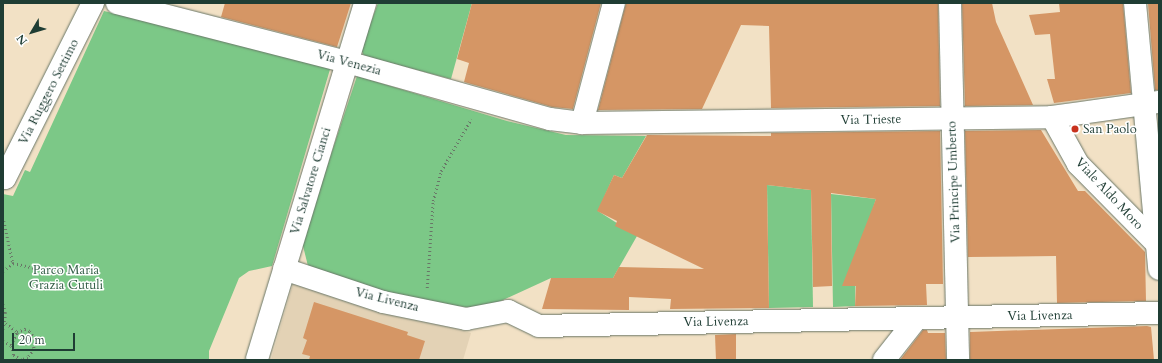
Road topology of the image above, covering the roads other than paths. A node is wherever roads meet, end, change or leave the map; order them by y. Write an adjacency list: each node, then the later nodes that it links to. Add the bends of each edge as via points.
1 (93, 3): 12 (street, Via Ruggero Settimo, via 5,178)
2 (117, 3): 7 (street, Via Venezia)
3 (365, 3): 7 (street, Via Salvatore Cianci)
4 (614, 3): 11 (street)
5 (950, 3): 10 (street, Via Principe Umberto)
6 (1135, 3): 8 (street)
7 (347, 62): 11 (street, Via Venezia, via 550,119); 14 (street, Via Salvatore Cianci)
8 (1152, 103): 9 (street, Via Trieste); 13 (street)
9 (1052, 116): 10 (street, Via Trieste); 13 (street, Viale Aldo Moro, via 1078,164)
10 (952, 119): 11 (street, Via Trieste); 17 (street, Via Principe Umberto)
11 (582, 123)
12 (3, 177)
13 (1158, 245): 15 (street)
14 (284, 270): 18 (street, Via Livenza, via 383,302 466,319 508,311 539,326); 19 (street, Via Salvatore Cianci)
15 (1159, 270)
16 (1159, 313): 17 (street, Via Livenza)
17 (958, 317): 18 (street, Via Livenza); 21 (street, Via Principe Umberto)
18 (917, 318): 20 (street)
19 (257, 359)
20 (884, 360)
21 (958, 360)

